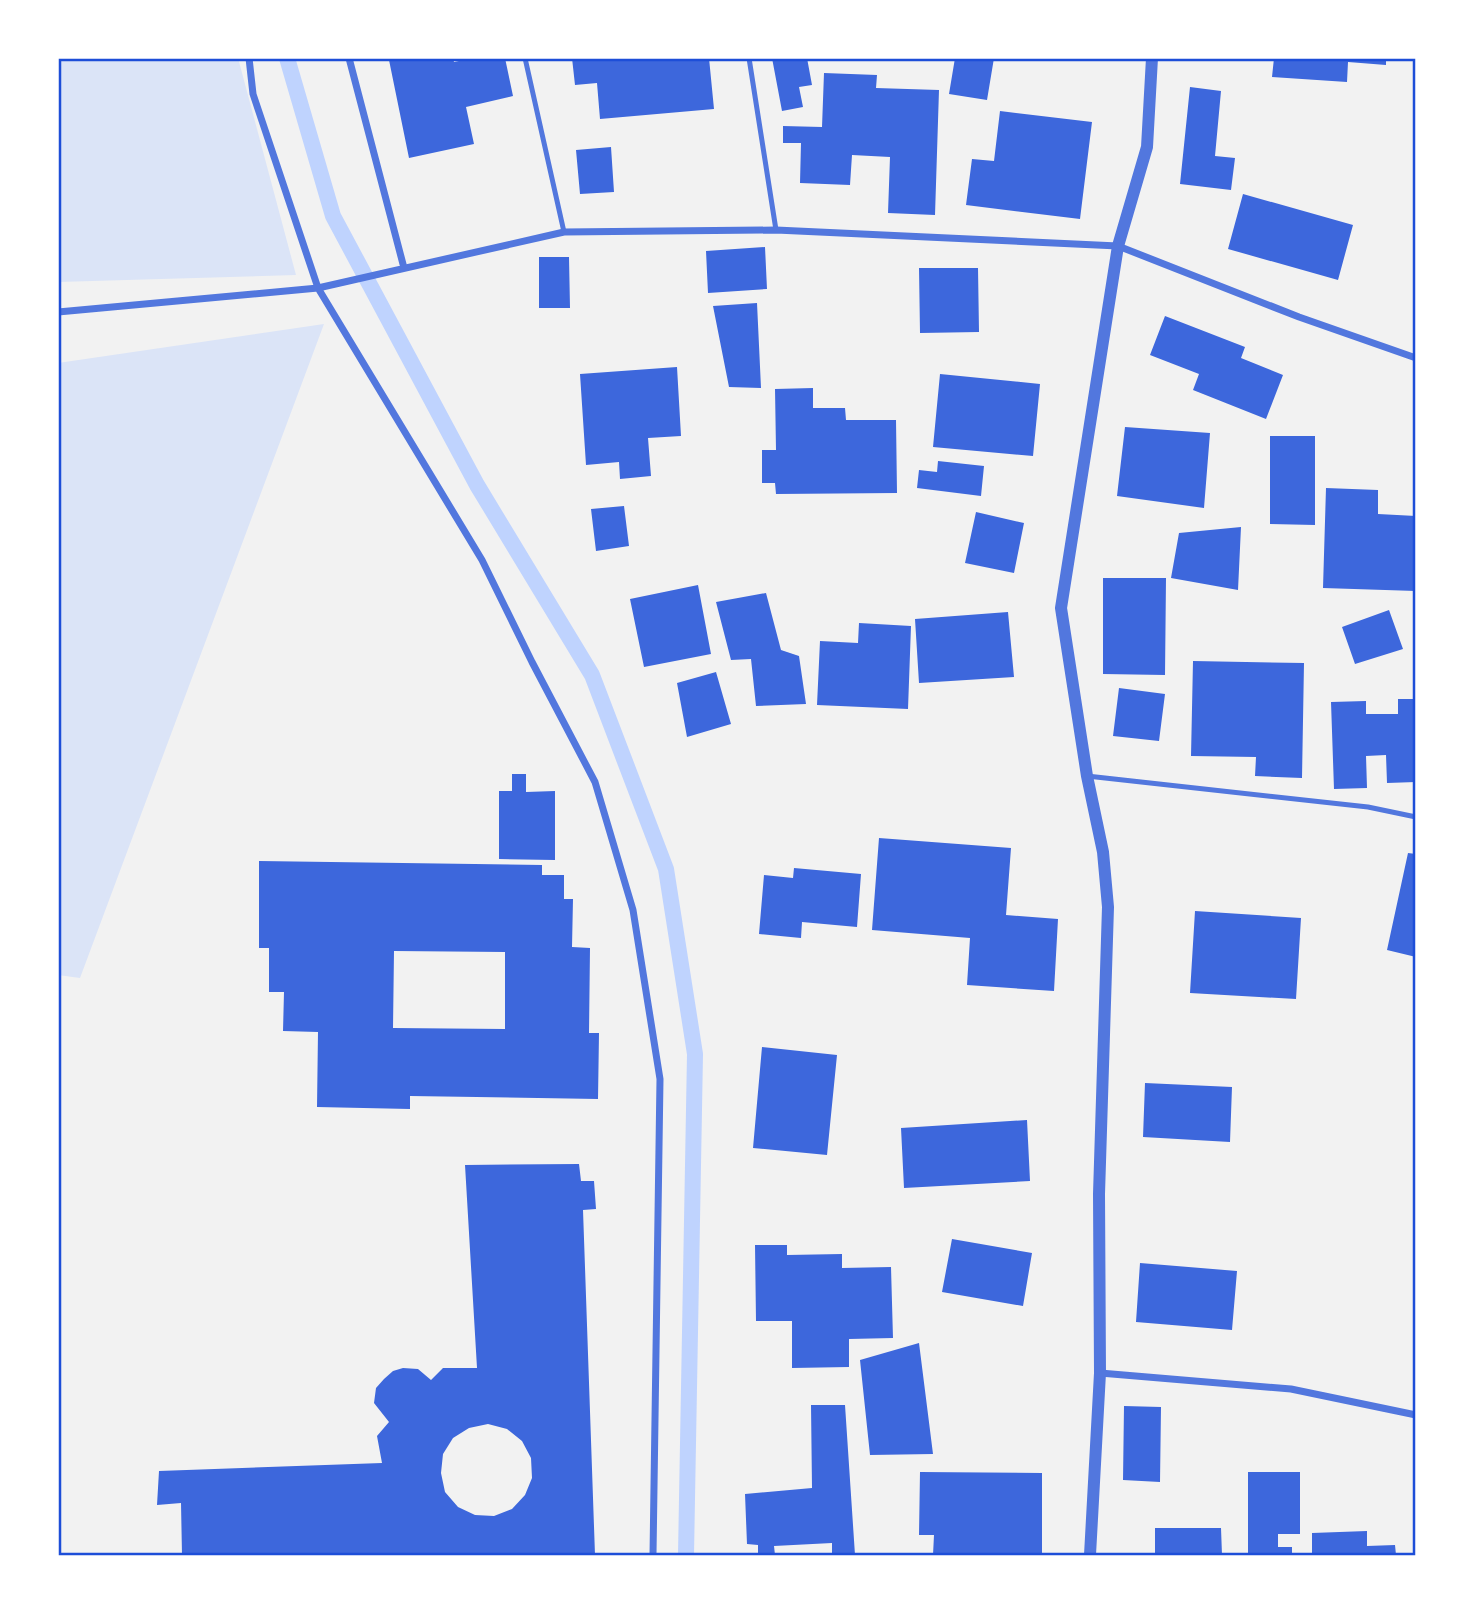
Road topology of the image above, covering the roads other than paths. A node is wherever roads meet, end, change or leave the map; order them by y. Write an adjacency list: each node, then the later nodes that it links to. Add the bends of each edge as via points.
1 (249, 58): 10 (street, via 253,94)
2 (349, 58): 9 (street)
3 (525, 58): 7 (lane)
4 (749, 58): 6 (lane)
5 (1152, 58): 8 (street, via 1147,147)
6 (776, 230): 7 (street); 8 (street)
7 (564, 232): 9 (street)
8 (1118, 246): 12 (street); 13 (street, via 1061,608)
9 (404, 268): 10 (street)
10 (318, 288): 11 (street); 17 (street, via 482,560 595,782 633,910 660,1079)
11 (58, 312)
12 (1416, 358)
13 (1087, 776): 14 (lane, via 1368,807); 15 (street, via 1103,852 1108,907 1099,1194)
14 (1416, 817)
15 (1100, 1373): 16 (street, via 1291,1390); 18 (street)
16 (1416, 1415)
17 (653, 1555)
18 (1090, 1555)

